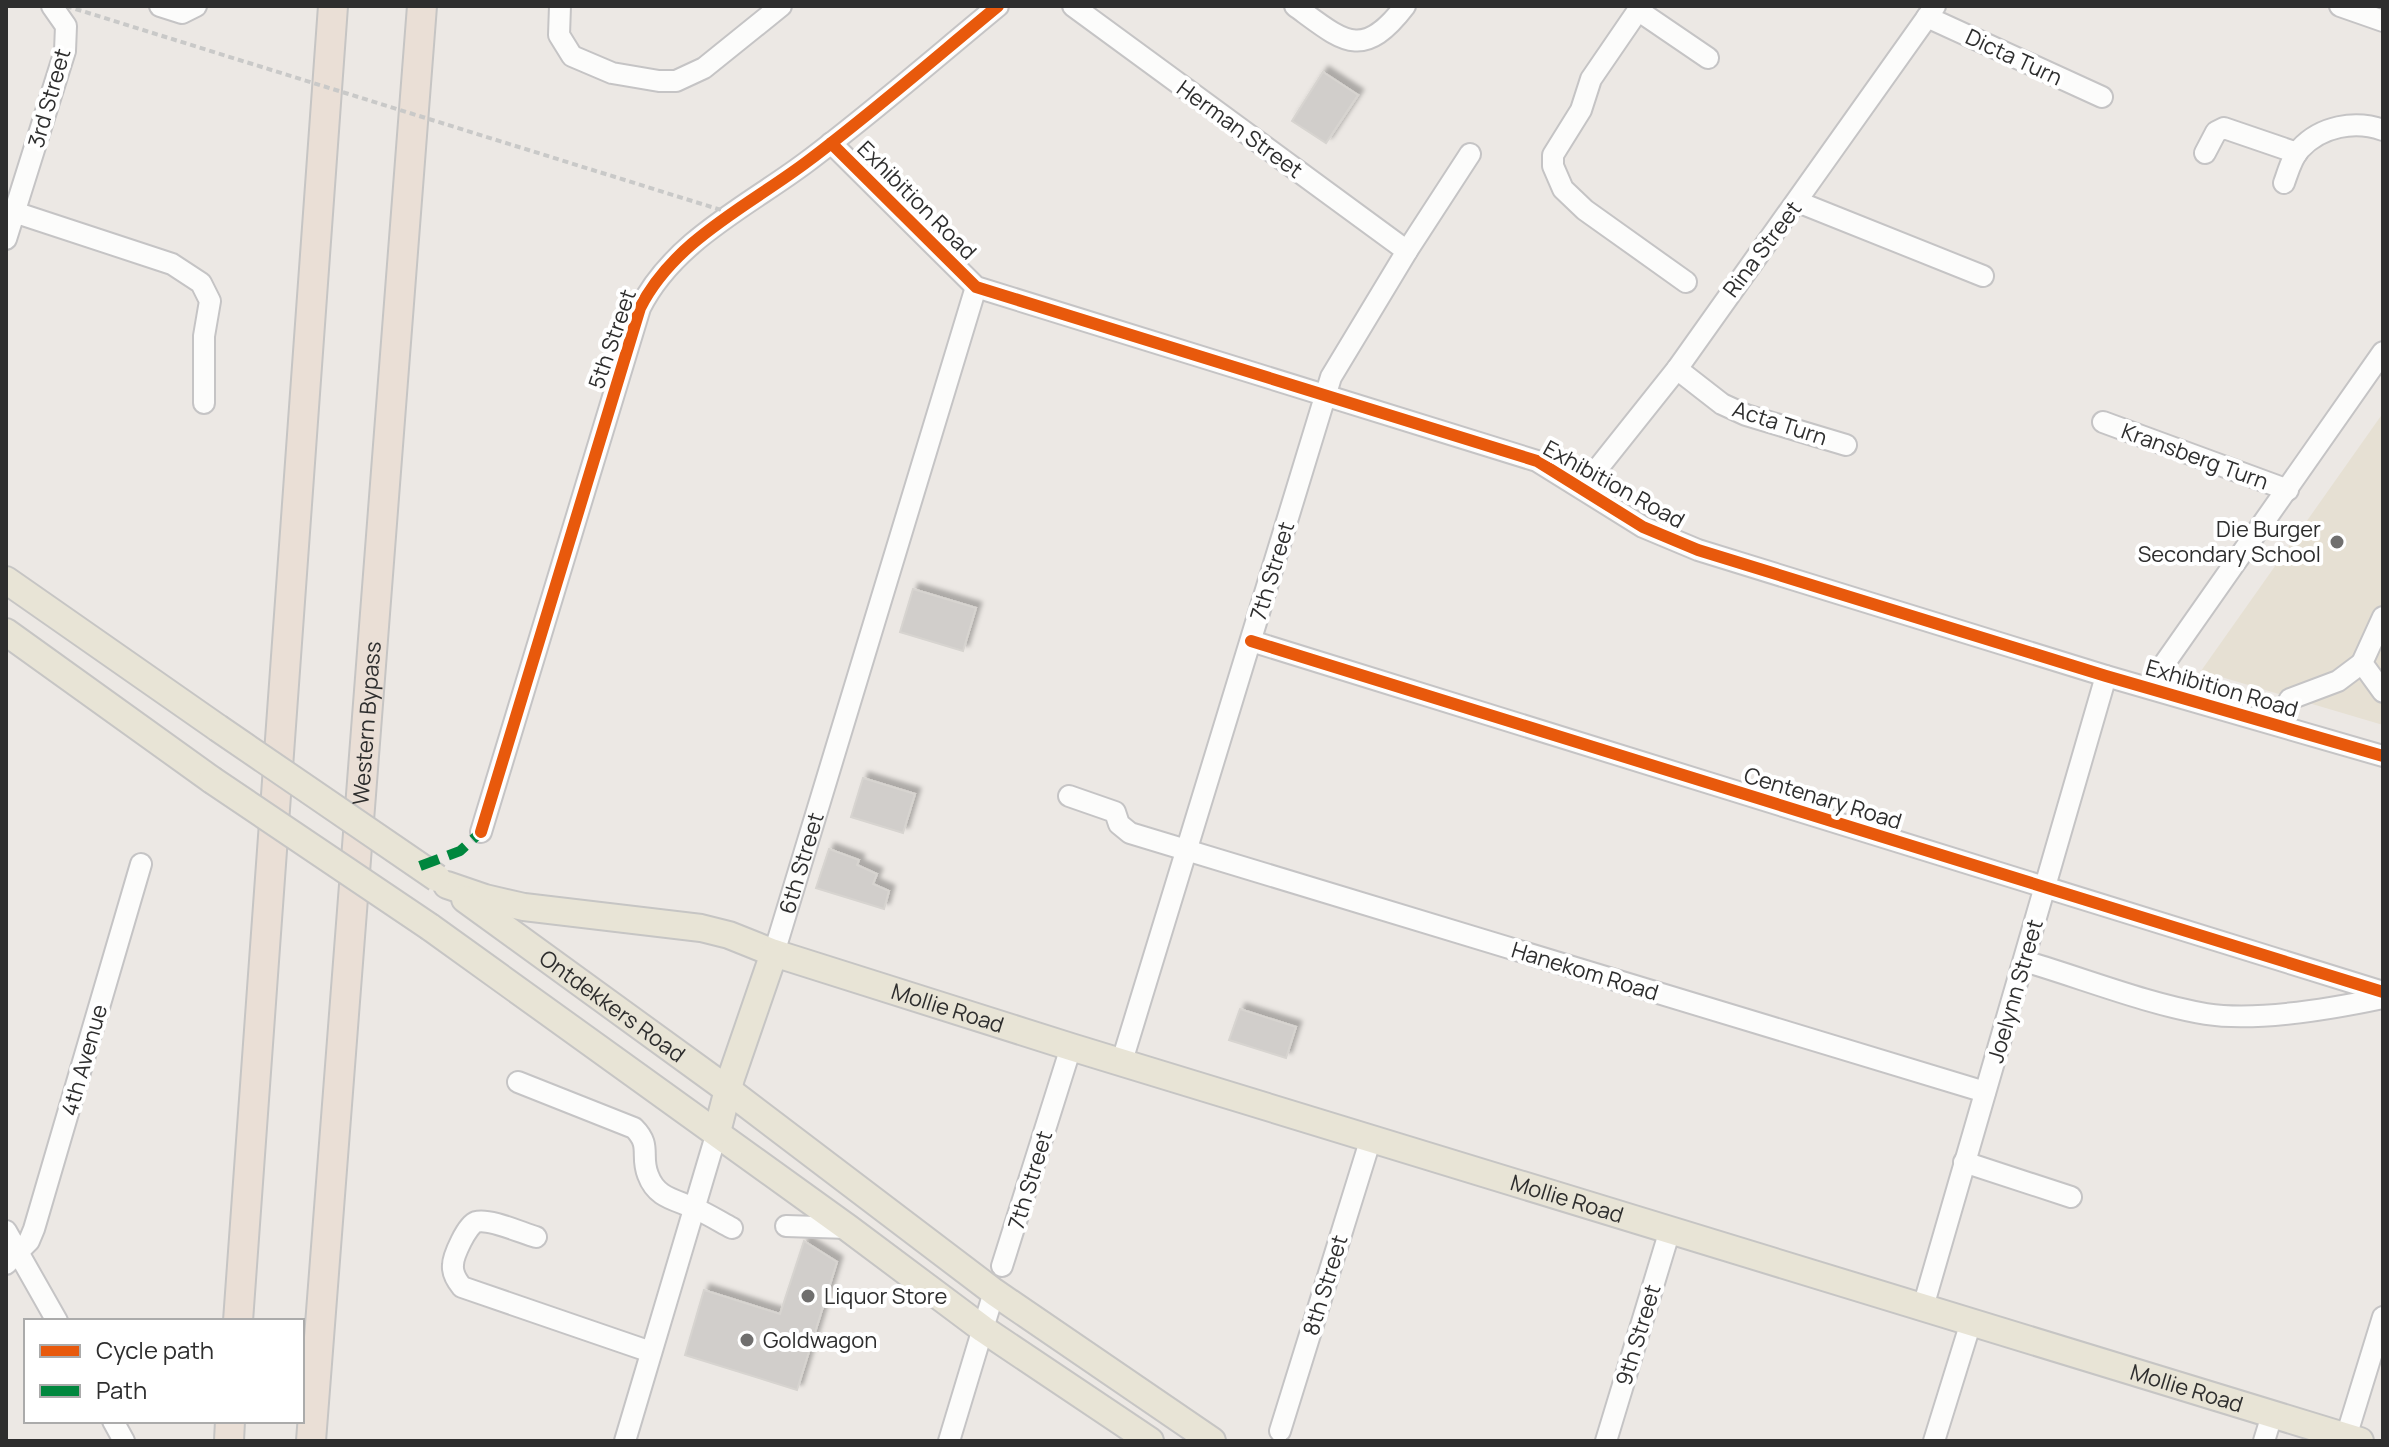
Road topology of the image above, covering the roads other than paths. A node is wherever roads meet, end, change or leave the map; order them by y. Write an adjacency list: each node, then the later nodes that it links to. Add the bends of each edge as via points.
1 (52, 6): 25 (street, 3rd Street, via 66,26 65,51)
2 (160, 6): 3 (street, via 182,13)
3 (196, 6)
4 (333, 6): 78 (highway)
5 (422, 6): 87 (highway, Western Bypass)
6 (560, 6): 7 (street, via 559,35 572,56 612,73 676,81 704,68)
7 (781, 6)
8 (998, 6): 19 (street, 5th Street)
9 (1073, 6): 27 (street, Herman Street)
10 (1295, 6): 11 (street, via 1335,34 1362,41 1381,33)
11 (1405, 6)
12 (2340, 6): 15 (street)
13 (1640, 8): 16 (street); 29 (street, via 1591,79 1581,110 1553,155 1553,166 1563,189 1585,210)
14 (1931, 12): 17 (street, Dicta Turn); 24 (street, Rina Street)
15 (2383, 21)
16 (1708, 58)
17 (2102, 97)
18 (2383, 130): 21 (street, via 2359,124 2336,127)
19 (831, 143): 30 (street, Exhibition Road); 50 (street, 5th Street, via 671,262 640,308)
20 (2205, 153): 21 (street, via 2224,128)
21 (2297, 153): 23 (street)
22 (1470, 154): 27 (street, 7th Street)
23 (2284, 183)
24 (1798, 202): 28 (street); 32 (street, Rina Street)
25 (14, 212): 26 (street, 3rd Street); 34 (street, via 172,264 201,283 210,301)
26 (6, 239)
27 (1407, 251): 33 (street, 7th Street)
28 (1983, 276)
29 (1686, 282)
30 (976, 287): 33 (street, Exhibition Road); 55 (street, 6th Street)
31 (2383, 352): 38 (street)
32 (1677, 369): 36 (street, Acta Turn, via 1722,404 1746,415); 37 (street, Rina Street)
33 (1325, 395): 37 (street, Exhibition Road, via 1537,461); 42 (street, 7th Street)
34 (204, 403)
35 (2103, 422): 38 (street, Kransberg Turn)
36 (1846, 445)
37 (1583, 487): 44 (street, Exhibition Road, via 1671,541)
38 (2288, 490): 45 (street)
39 (6, 580): 53 (main road, Ontdekkers Road, bridge)
40 (2383, 617): 43 (street)
41 (6, 632): 63 (main road, Ontdekkers Road, bridge)
42 (1251, 641): 51 (street, 7th Street); 54 (street, Centenary Road)
43 (2362, 663): 46 (street); 47 (street, via 2338,681 2290,699)
44 (2106, 676): 45 (street, Exhibition Road); 54 (street, Joelynn Street)
45 (2148, 687): 47 (street, Exhibition Road)
46 (2383, 692)
47 (2276, 724): 48 (street, Exhibition Road)
48 (2383, 756)
49 (1069, 796): 51 (street, Hanekom Road, via 1115,812 1125,831)
50 (481, 832)
51 (1186, 850): 59 (street, 7th Street); 62 (street, Hanekom Road)
52 (141, 864): 72 (street, 4th Avenue, via 34,1229)
53 (442, 882): 55 (main road, Mollie Road, via 524,907 701,928); 61 (main road, Ontdekkers Road)
54 (2045, 888): 56 (street, Joelynn Street); 57 (street, Centenary Road)
55 (774, 953): 58 (main road, Mollie Road); 61 (main road, 6th Street)
56 (2024, 961): 57 (street, Centenary Road, via 2208,1014 2257,1016); 62 (street, Joelynn Street)
57 (2383, 995)
58 (1071, 1047): 59 (main road, Mollie Road); 73 (street, 7th Street)
59 (1122, 1061): 64 (main road, Mollie Road)
60 (518, 1082): 67 (street, via 634,1128 645,1144 645,1165 654,1188)
61 (728, 1090): 63 (main road, 6th Street); 74 (main road, Ontdekkers Road)
62 (1985, 1092): 65 (street, Joelynn Street)
63 (717, 1132): 67 (street, 6th Street); 80 (main road, Ontdekkers Road)
64 (1371, 1138): 69 (main road, Mollie Road); 84 (street, 8th Street)
65 (1964, 1162): 66 (street); 75 (street, Joelynn Street)
66 (2071, 1197)
67 (694, 1208): 68 (street); 81 (street, 6th Street)
68 (732, 1228)
69 (1670, 1230): 75 (main road, Mollie Road); 92 (street, 9th Street)
70 (6, 1231): 72 (street)
71 (536, 1237): 81 (street, via 475,1222 467,1227 452,1265 455,1279 462,1287)
72 (12, 1258): 77 (street)
73 (1002, 1266)
74 (994, 1292): 80 (street); 91 (main road, Ontdekkers Road)
75 (1923, 1307): 79 (main road, Mollie Road)
76 (2383, 1317): 85 (street)
77 (56, 1319)
78 (238, 1319)
79 (1971, 1322): 82 (main road, Mollie Road); 93 (street)
80 (983, 1329): 89 (street); 90 (main road, Ontdekkers Road)
81 (651, 1352): 88 (street, 6th Street)
82 (2272, 1415): 85 (main road, Mollie Road); 94 (street)
83 (114, 1423): 86 (street)
84 (1280, 1431)
85 (2353, 1439)
86 (124, 1441)
87 (311, 1441)
88 (625, 1441)
89 (949, 1441)
90 (1150, 1441)
91 (1212, 1441)
92 (1606, 1441)
93 (1934, 1441)
94 (2264, 1441)

